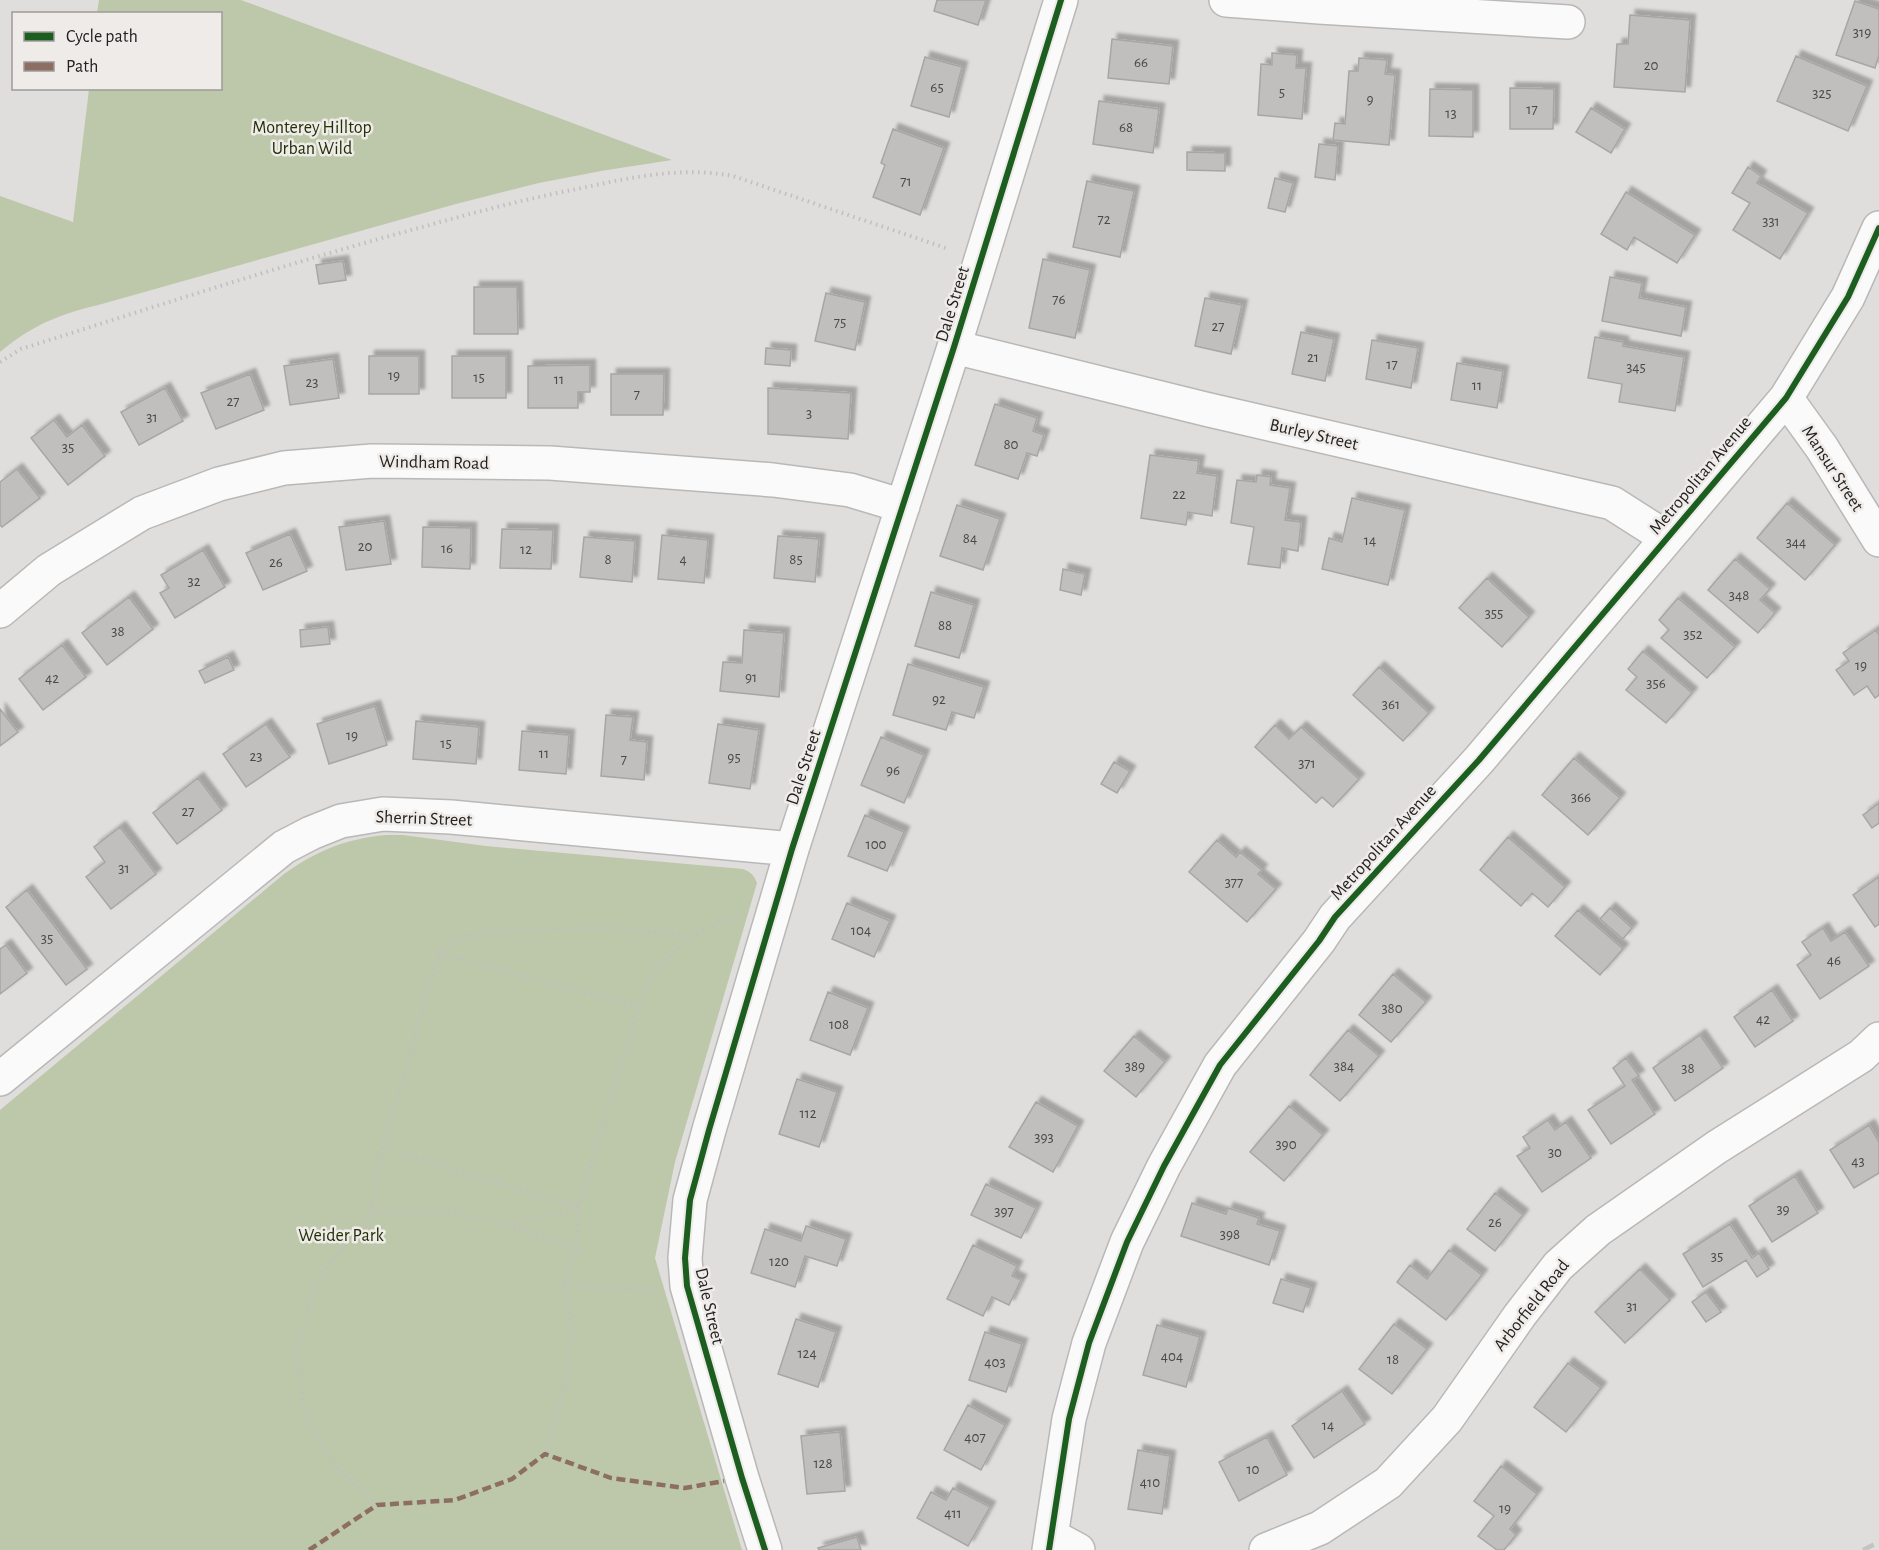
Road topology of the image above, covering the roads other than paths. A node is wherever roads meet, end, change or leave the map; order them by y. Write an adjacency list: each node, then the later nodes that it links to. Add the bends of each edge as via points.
1 (1061, 0): 5 (street, Dale Street)
2 (1226, 0): 3 (street)
3 (1568, 22)
4 (1879, 228): 6 (street, Metropolitan Avenue, via 1848,297)
5 (954, 347): 7 (street, Dale Street); 8 (street, Burley Street, via 1612,503)
6 (1786, 398): 8 (street, Metropolitan Avenue); 9 (street, Mansur Street)
7 (903, 506): 10 (street, Windham Road, via 850,490 773,480 550,463 372,461 284,468 219,484 142,513 49,570); 11 (street, Dale Street)
8 (1666, 538): 14 (street, Metropolitan Avenue, via 1479,759 1335,917 1220,1065 1127,1242 1089,1343 1069,1419)
9 (1879, 540)
10 (0, 611)
11 (792, 849): 13 (street, Sherrin Street, via 451,817 383,814 341,821 284,847); 15 (street, Dale Street, via 690,1200 685,1258 687,1286)
12 (1879, 1039): 16 (street, Arborfield Road, via 1861,1056 1717,1147 1598,1230 1558,1266 1447,1419 1388,1483 1320,1528)
13 (0, 1079)
14 (1060, 1545)
15 (765, 1550)
16 (1266, 1550)

